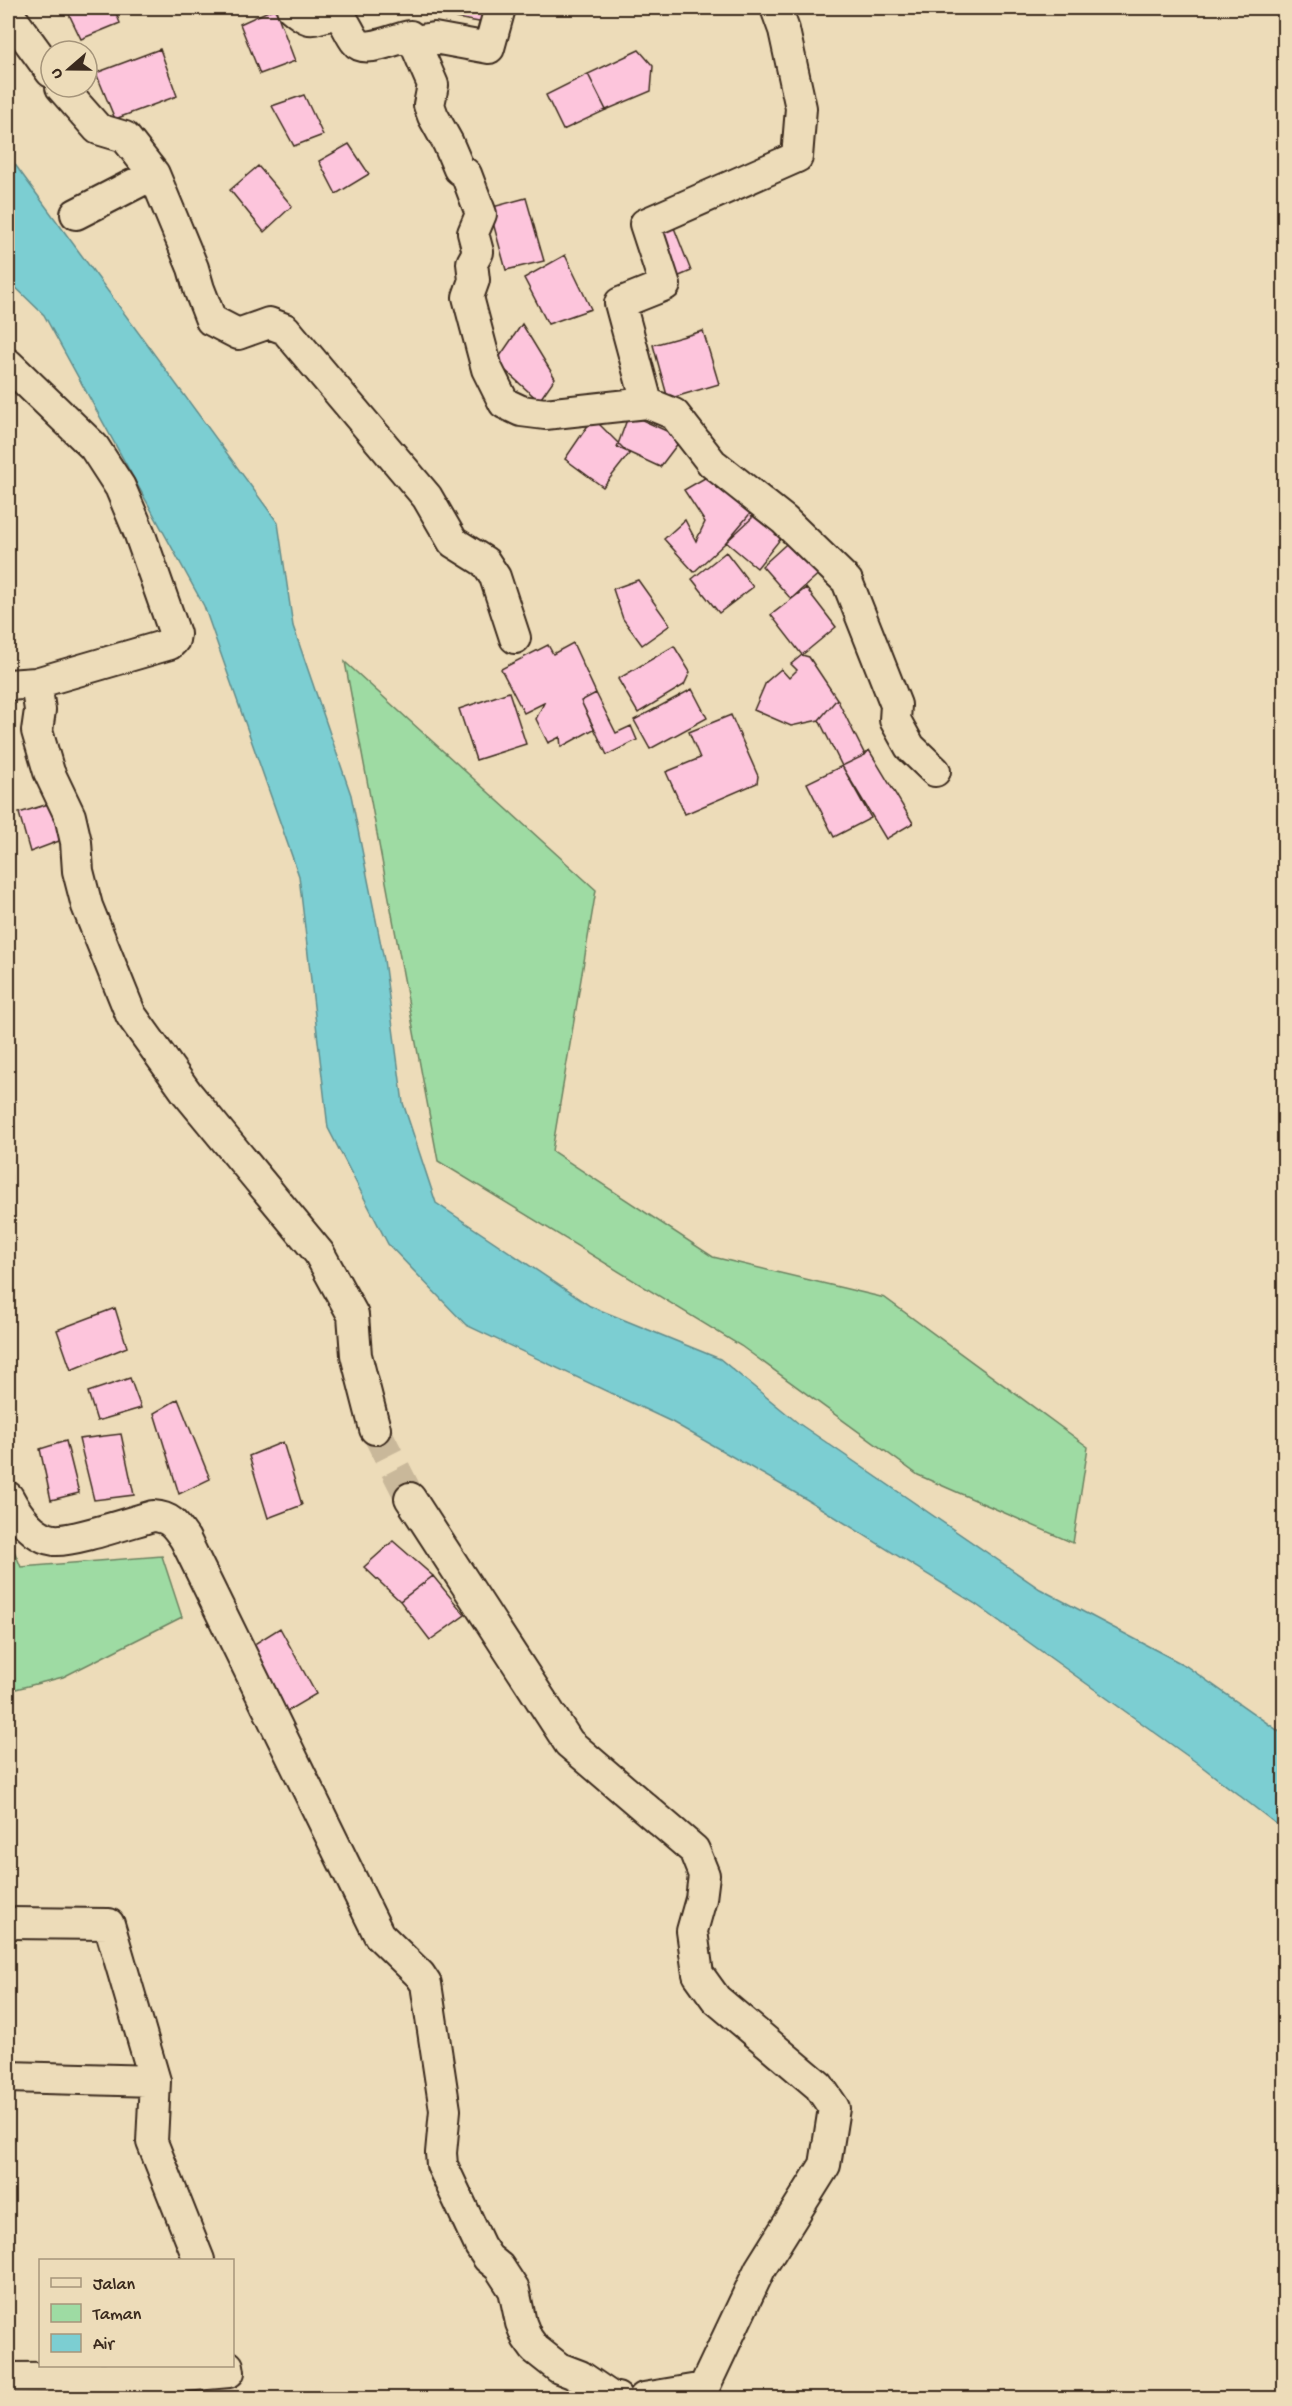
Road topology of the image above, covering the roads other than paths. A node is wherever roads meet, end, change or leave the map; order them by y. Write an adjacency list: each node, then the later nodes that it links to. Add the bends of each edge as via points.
1 (292, 8): 5 (street, via 305,19 337,14 362,47 410,36)
2 (500, 8): 5 (street, via 489,48 434,38)
3 (776, 8): 11 (street, via 801,108 797,157 645,224 665,285 620,303)
4 (8, 13): 6 (street)
5 (414, 41): 11 (street, via 433,85 429,105 433,116 459,169 466,174 481,214 473,233 478,252 472,263 474,280 468,297 487,369 504,403 521,411 544,414)
6 (39, 56)
7 (72, 99): 8 (street, via 98,129 125,136)
8 (154, 174): 9 (street); 12 (street, via 211,320 238,334 269,323 285,329 427,497 453,542 485,562 495,577)
9 (76, 214)
10 (8, 364): 13 (street, via 93,447 120,487 175,634 170,644)
11 (647, 403): 14 (street, via 674,414 712,463 784,520 846,581 896,705 895,720 910,747)
12 (515, 638)
13 (22, 684): 15 (street, via 40,710 37,731 49,772 70,816 87,906 131,1015 187,1093 319,1253 353,1315 356,1355)
14 (935, 771)
15 (375, 1429)
16 (8, 1497): 26 (street, via 32,1530 54,1540 153,1516 166,1517 185,1539 379,1935 426,1984 445,2110 442,2165 480,2246 507,2278 521,2323 535,2349 559,2368)
17 (410, 1498): 25 (street, via 569,1743 694,1850 704,1875 692,1931 698,1974 716,1998 819,2086 834,2108 825,2164 760,2269)
18 (8, 1923): 20 (street, via 110,1924)
19 (8, 2077): 20 (street)
20 (155, 2080): 21 (street, via 152,2142)
21 (199, 2259)
22 (228, 2367): 24 (street, via 229,2372)
23 (8, 2378): 24 (street)
24 (173, 2388)
25 (701, 2393): 27 (street)
26 (617, 2398)
27 (644, 2398)

